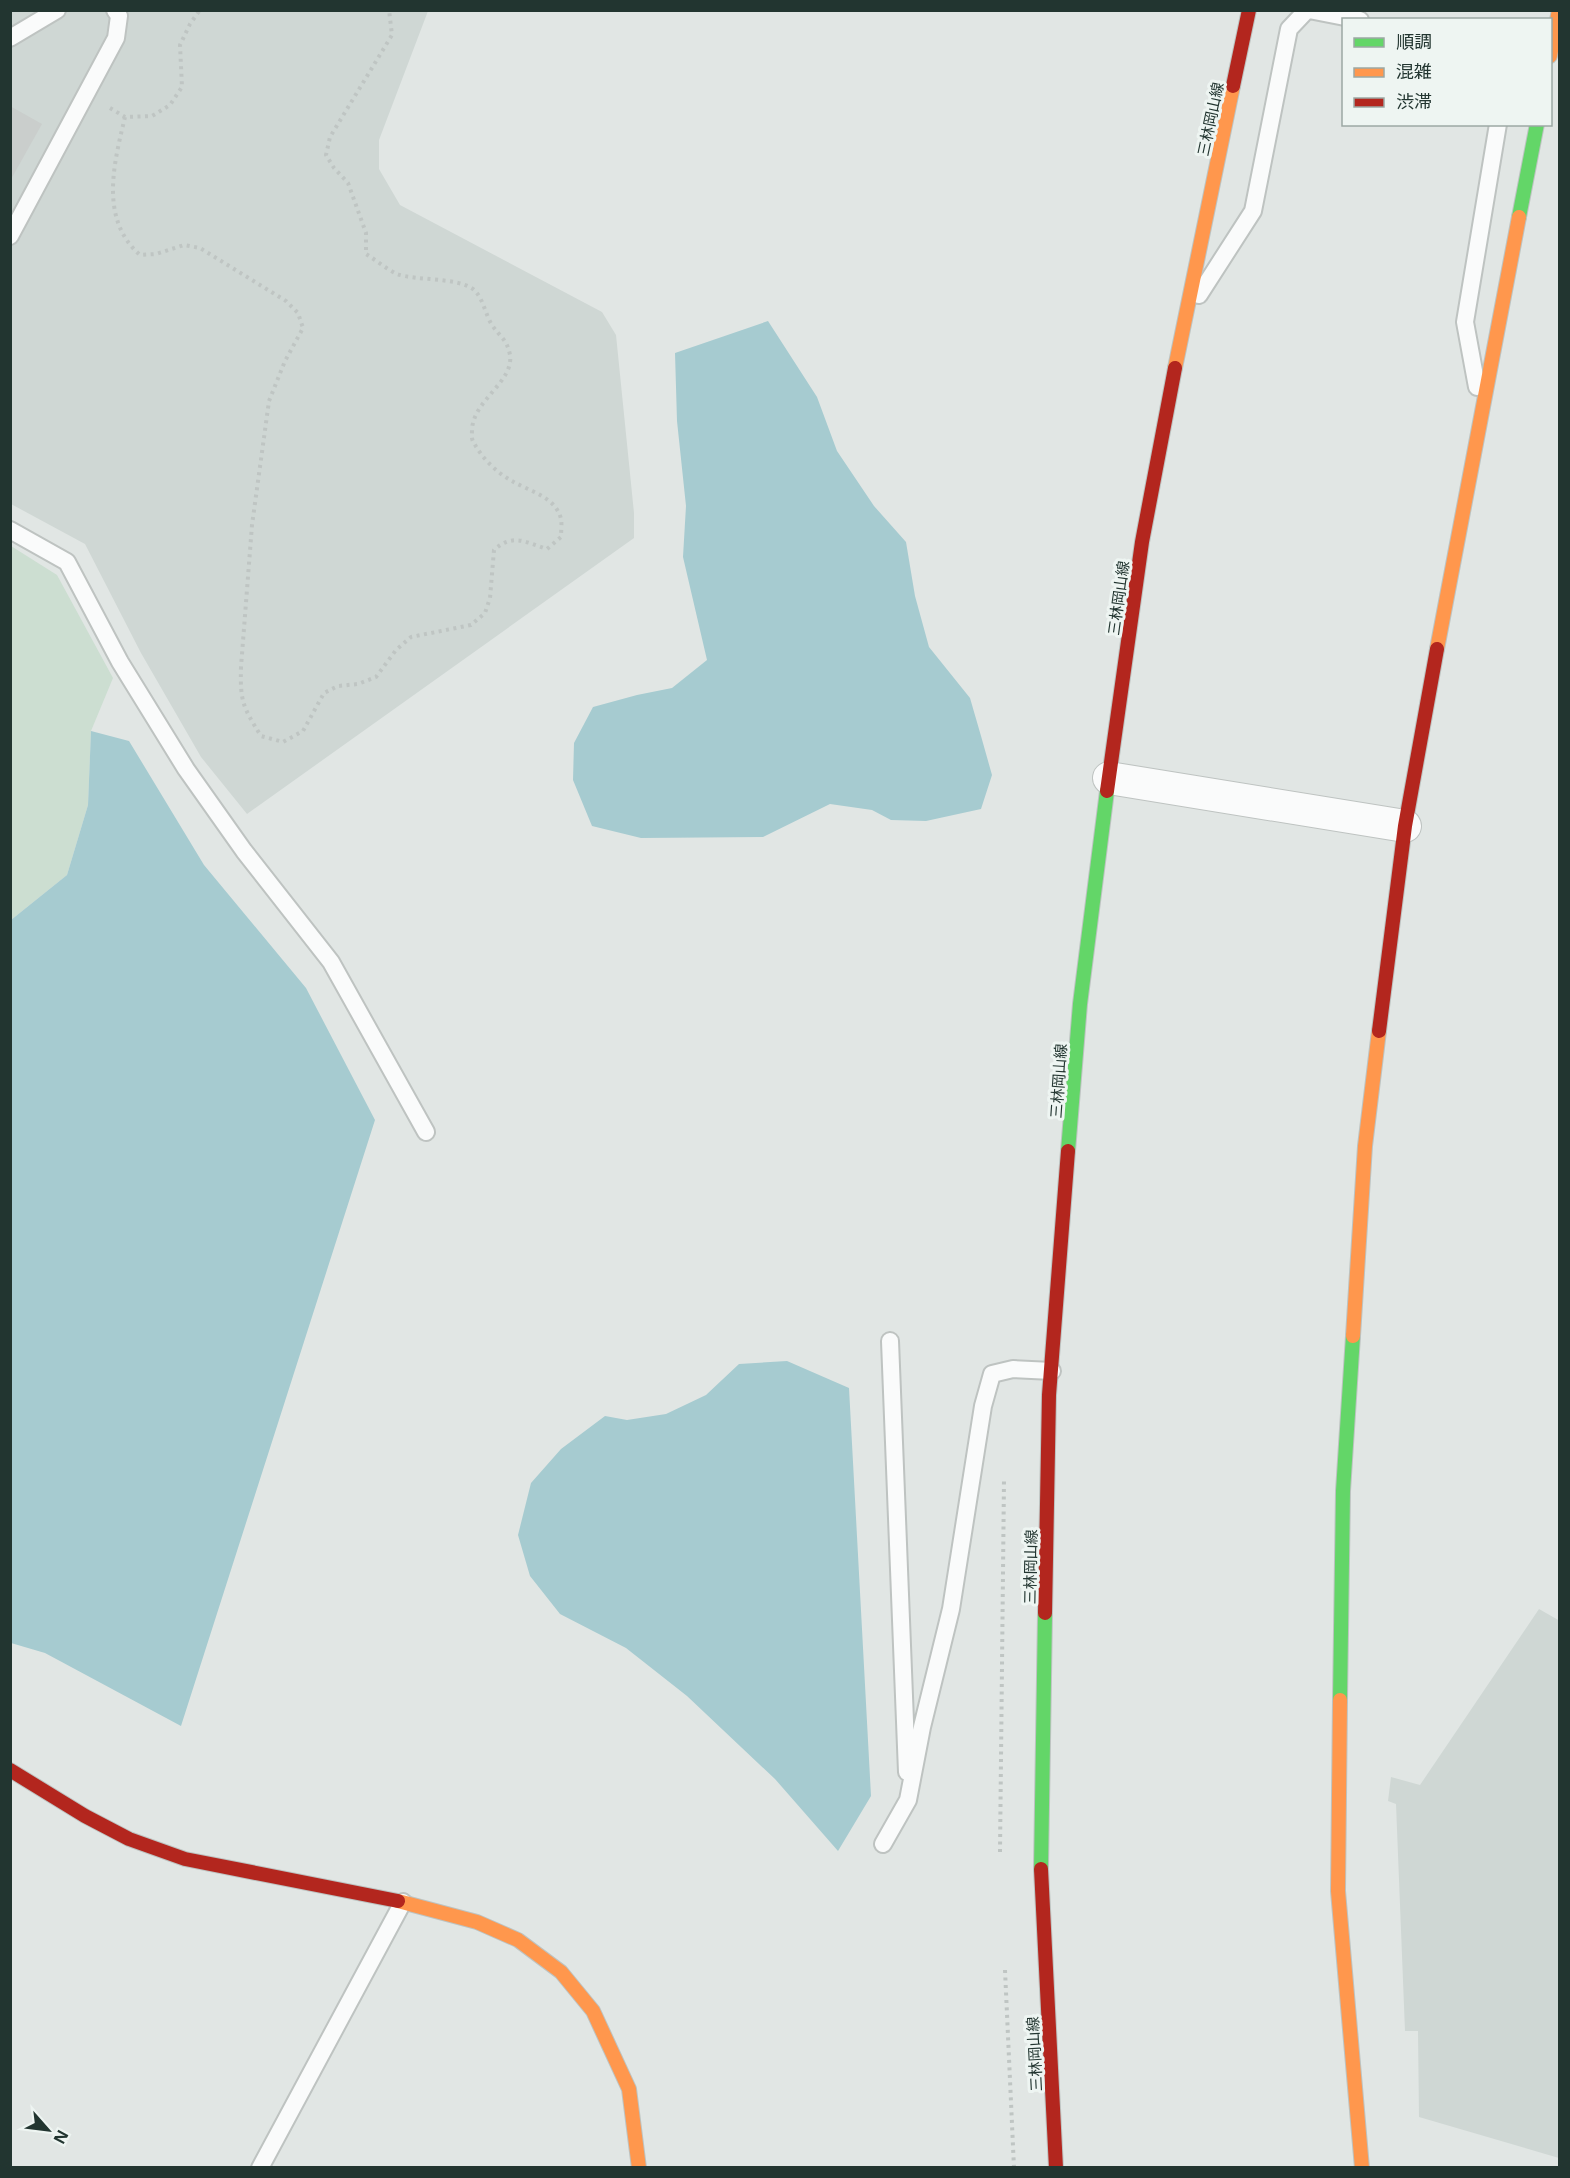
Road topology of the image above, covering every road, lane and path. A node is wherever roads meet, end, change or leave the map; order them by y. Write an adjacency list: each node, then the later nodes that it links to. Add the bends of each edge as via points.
1 (57, 10): 9 (lane)
2 (114, 10): 13 (lane, via 119,16 116,38)
3 (200, 10): 4 (path, via 180,45 182,87 170,105 152,116 125,117 114,165 112,198 127,244 140,255 184,245 200,248 298,312 303,328 269,401 252,525 240,691 244,710 261,736 283,742 303,732 324,693 376,677 411,637 471,625 485,613 494,550 503,542 515,539 547,549 561,537 561,518 552,503 496,471 472,440 472,421 508,371 506,340 494,328 472,289 397,274 366,254 366,233 348,183 326,155 330,137 392,35)
4 (389, 10)
5 (1249, 10): 14 (main road, 三林岡山線)
6 (1308, 10): 8 (lane); 14 (lane, via 1289,29 1253,211)
7 (1559, 10): 10 (main road)
8 (1350, 18)
9 (10, 38)
10 (1552, 50)
11 (1498, 126): 15 (lane, via 1465,322)
12 (1537, 126): 15 (main road)
13 (10, 236)
14 (1185, 316): 17 (main road, 三林岡山線, via 1142,542)
15 (1481, 411): 18 (main road)
16 (10, 530): 19 (lane, via 67,562 120,662 186,769 331,962)
17 (1109, 778): 18 (street); 21 (main road, 三林岡山線, via 1080,1004)
18 (1405, 826): 29 (main road, via 1365,1146 1343,1491 1338,1891)
19 (426, 1132)
20 (890, 1341): 23 (lane)
21 (1052, 1371): 23 (lane, via 1013,1369 992,1374 983,1406 951,1609); 28 (main road, 三林岡山線, via 1041,1875)
22 (10, 1770): 25 (main road, via 129,1839 185,1859)
23 (908, 1800): 24 (lane)
24 (883, 1844)
25 (403, 1902): 26 (lane); 27 (main road, via 477,1922 518,1940 561,1972 593,2011 629,2089)
26 (260, 2168)
27 (639, 2168)
28 (1056, 2168)
29 (1362, 2168)

